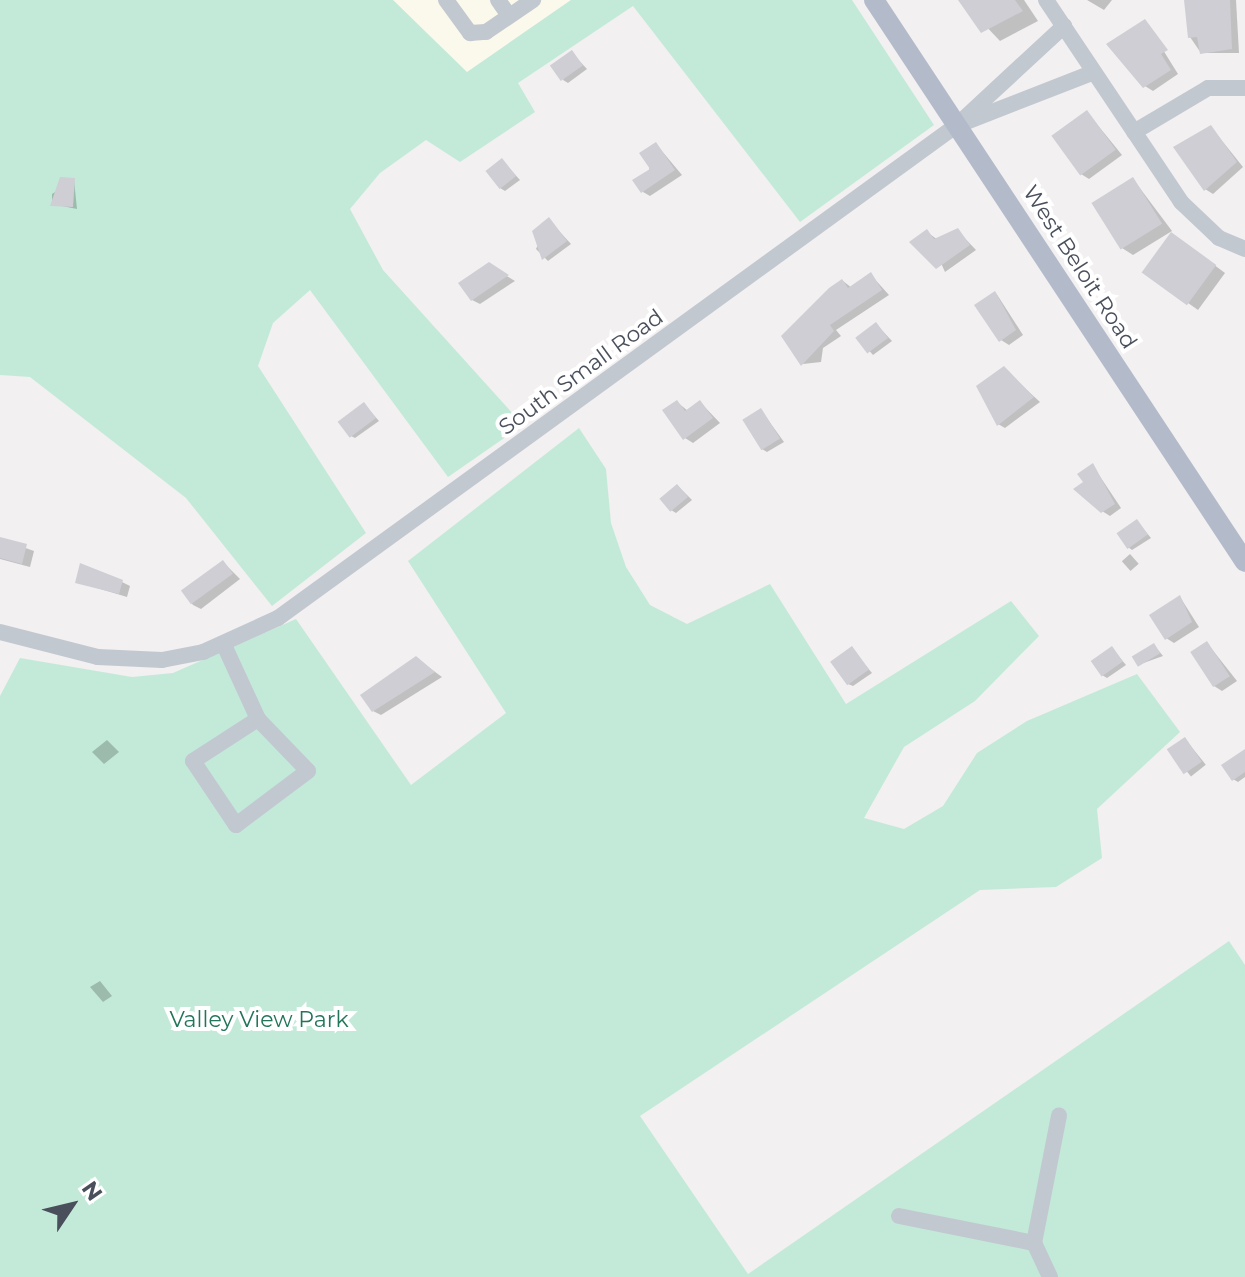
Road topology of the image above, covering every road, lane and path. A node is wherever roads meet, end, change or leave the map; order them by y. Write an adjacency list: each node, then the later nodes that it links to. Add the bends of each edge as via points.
1 (446, 0): 6 (street, via 470,33)
2 (498, 0): 6 (street)
3 (533, 0): 6 (street)
4 (874, 0): 10 (main road, West Beloit Road)
5 (1046, 0): 7 (street)
6 (509, 16)
7 (1064, 26): 8 (street); 10 (street)
8 (1094, 72): 10 (street); 11 (street)
9 (1245, 88): 11 (street, via 1208,88)
10 (957, 125): 13 (main road, West Beloit Road); 15 (street, South Small Road, via 410,525 278,618)
11 (1134, 132): 12 (street, via 1197,221)
12 (1245, 249)
13 (1245, 562)
14 (0, 632): 15 (street, South Small Road, via 130,660)
15 (224, 645): 16 (street)
16 (258, 719): 16 (street, via 308,771 236,825 193,761)
17 (1059, 1115): 19 (street)
18 (899, 1216): 19 (street)
19 (1034, 1243): 20 (street)
20 (1050, 1277)

